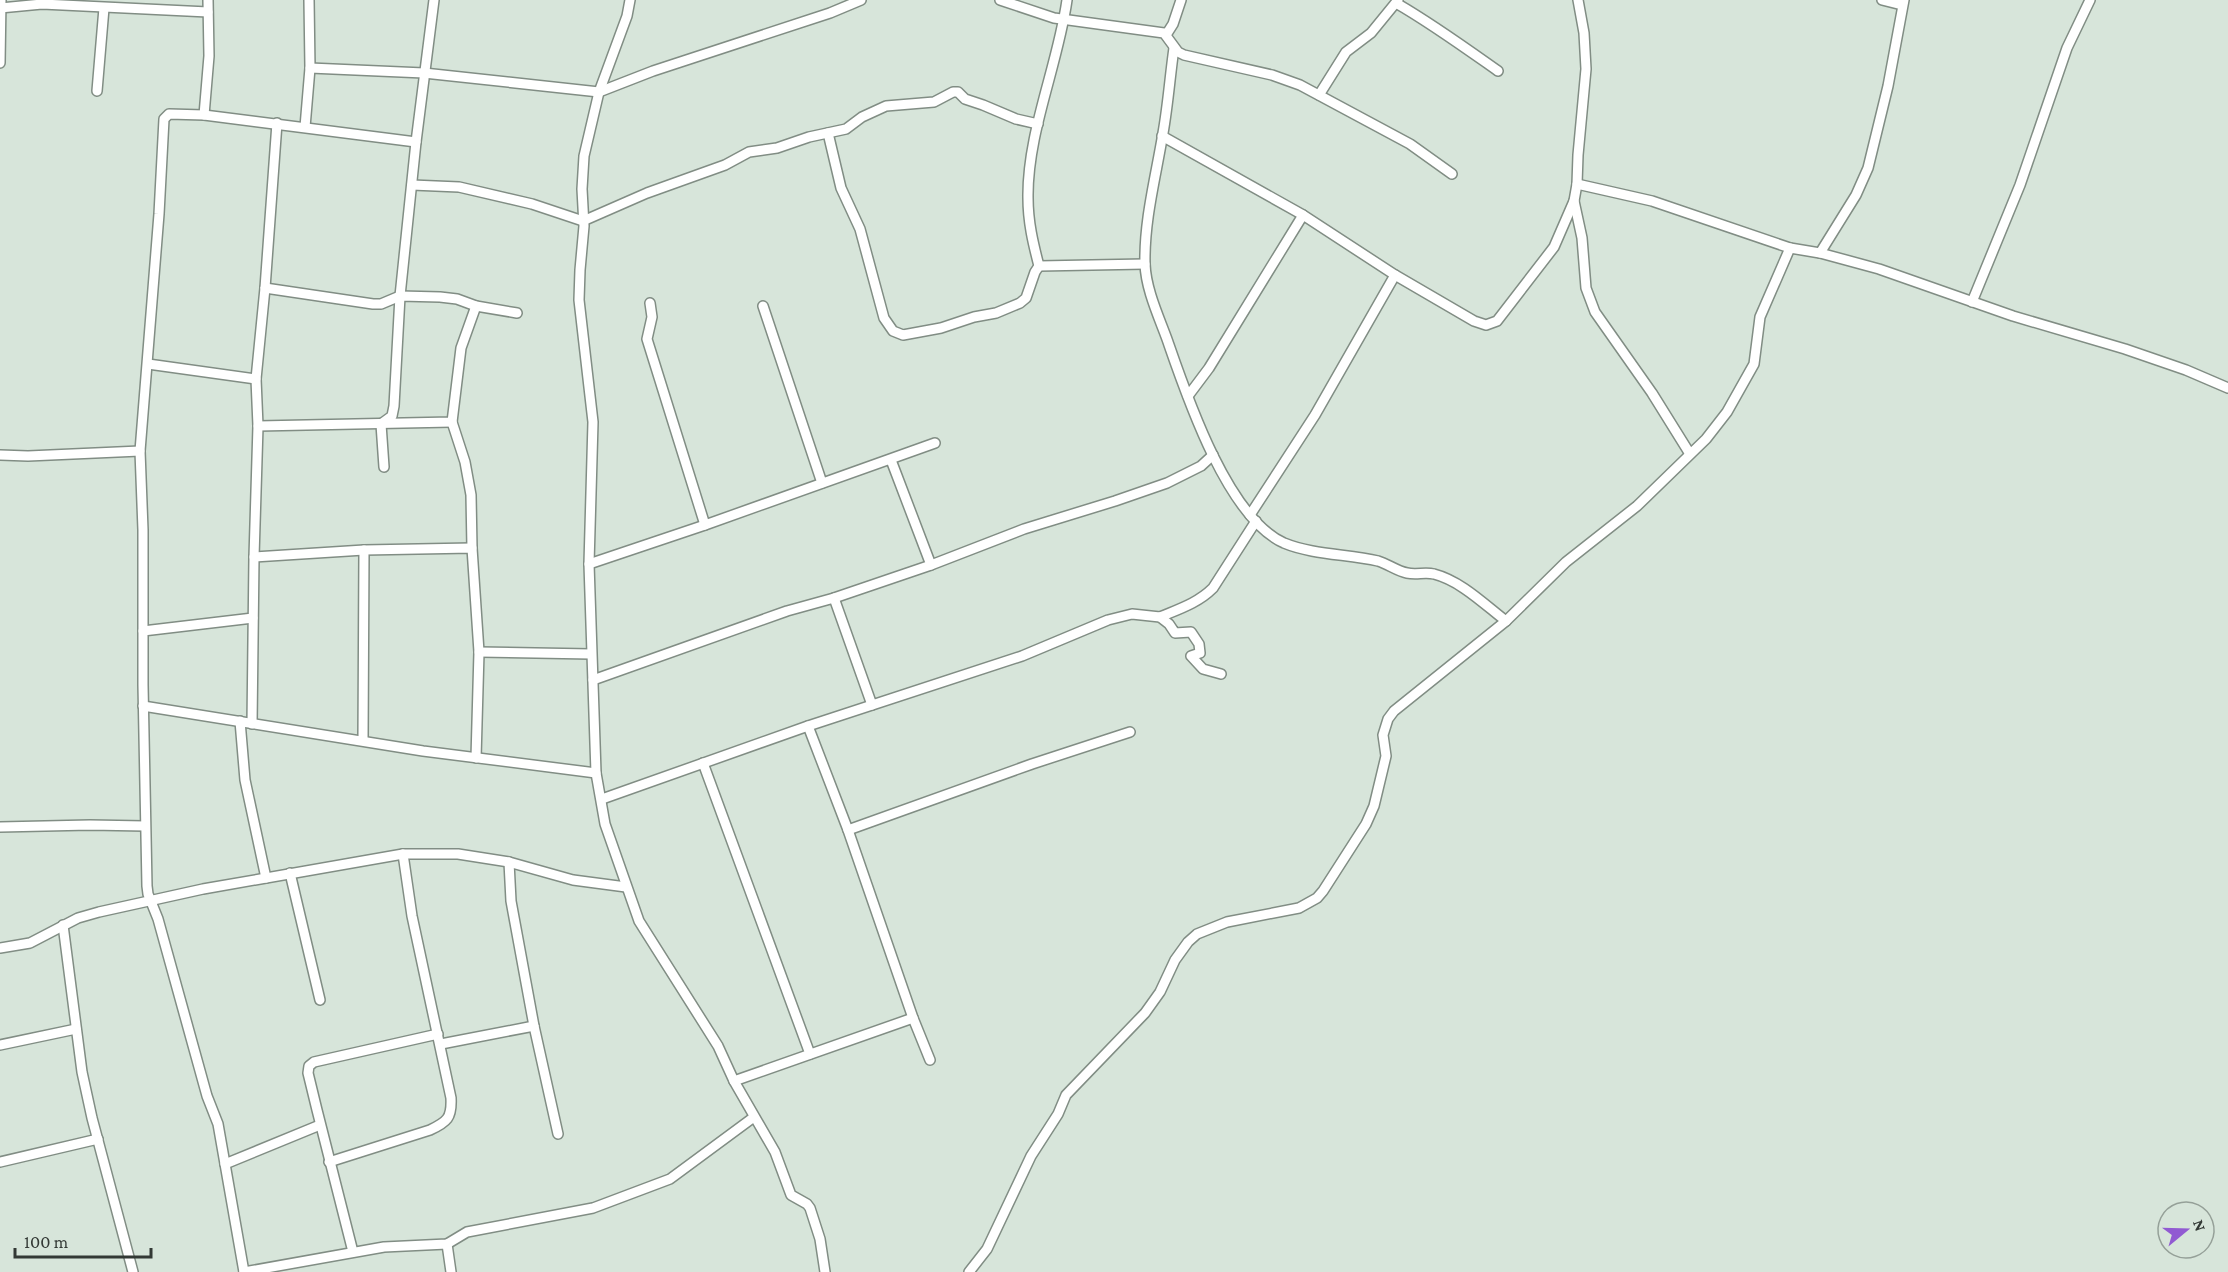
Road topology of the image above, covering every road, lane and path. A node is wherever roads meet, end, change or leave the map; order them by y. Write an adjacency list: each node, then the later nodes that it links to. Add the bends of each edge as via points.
1 (1, 0): 16 (street)
2 (208, 0): 17 (street)
3 (309, 0): 22 (street)
4 (434, 0): 24 (street)
5 (630, 0): 26 (street)
6 (861, 0): 26 (street)
7 (1000, 0): 18 (street)
8 (1067, 0): 18 (street)
9 (1181, 0): 19 (street)
10 (1578, 0): 36 (street, via 1586,59)
11 (1882, 0): 14 (street)
12 (2090, 0): 48 (street, via 2067,48 2020,185)
13 (1397, 1): 23 (street); 27 (street, via 1371,33 1346,52)
14 (1903, 3): 42 (street, via 1868,168)
15 (110, 6): 16 (street, via 42,4); 17 (street); 25 (street)
16 (0, 9): 21 (street)
17 (208, 12): 28 (street)
18 (1064, 19): 19 (street, via 1154,30); 30 (street)
19 (1166, 35): 20 (street)
20 (1174, 48): 27 (street, via 1184,55 1272,75); 33 (street)
21 (0, 63)
22 (310, 68): 24 (street); 31 (street)
23 (1498, 71)
24 (424, 73): 26 (street); 34 (street)
25 (97, 91)
26 (599, 92): 40 (street, via 585,156)
27 (1319, 95): 35 (street, via 1410,144)
28 (204, 116): 29 (street); 53 (street, via 169,114 164,119)
29 (277, 123): 31 (street); 46 (street)
30 (1038, 124): 32 (street, via 953,92 934,102 881,108 846,129); 44 (street, via 1028,197 1031,235)
31 (305, 127): 34 (street)
32 (828, 134): 40 (street, via 749,152); 44 (street, via 884,318 893,331 903,335 940,328 1020,303 1026,298)
33 (1162, 136): 39 (street); 43 (street)
34 (416, 142): 37 (street)
35 (1452, 174)
36 (1577, 184): 38 (street); 41 (street, via 1652,201)
37 (412, 185): 40 (street, via 459,186); 47 (street)
38 (1574, 201): 45 (street, via 1554,247 1491,324 1474,321); 62 (street, via 1586,288 1595,312)
39 (1303, 215): 45 (street); 56 (street)
40 (584, 221): 73 (street, via 579,300 593,422)
41 (1790, 248): 42 (street); 62 (street, via 1760,317 1754,364 1746,381 1716,426)
42 (1820, 253): 48 (street)
43 (1145, 264): 44 (street); 56 (street, via 1153,300)
44 (1039, 266)
45 (1395, 274): 68 (street)
46 (265, 288): 47 (street, via 373,304); 54 (street)
47 (400, 296): 50 (street, via 448,298); 58 (street, via 394,406 392,416)
48 (1972, 302): 55 (street, via 2125,349)
49 (650, 303): 69 (street, via 652,317 647,339)
50 (476, 306): 52 (street); 57 (street, via 461,348)
51 (763, 306): 67 (street)
52 (517, 313)
53 (148, 364): 54 (street); 61 (street)
54 (256, 379): 59 (street)
55 (2228, 388)
56 (1188, 396): 64 (street)
57 (452, 422): 58 (street); 70 (street, via 471,495)
58 (381, 424): 59 (street); 66 (street)
59 (258, 426): 72 (street)
60 (936, 443): 65 (street)
61 (140, 451): 63 (street); 79 (street)
62 (1690, 454): 78 (street, via 1637,506 1566,562)
63 (0, 455)
64 (1213, 455): 68 (street); 74 (street, via 1167,483 1024,529)
65 (891, 460): 67 (street); 74 (street)
66 (384, 467)
67 (822, 483): 69 (street)
68 (1253, 518): 76 (street, via 1213,588 1204,597); 78 (street, via 1284,543 1378,561 1405,573 1441,576)
69 (705, 525): 73 (street)
70 (472, 548): 71 (street); 80 (street)
71 (364, 550): 72 (street); 90 (street)
72 (254, 557): 77 (street)
73 (589, 564): 81 (street)
74 (931, 565): 75 (street)
75 (834, 598): 83 (street); 84 (street)
76 (1160, 617): 82 (street, via 1175,633 1191,632 1200,653 1191,657 1203,669); 84 (street, via 1132,614 1108,620 1022,656)
77 (253, 618): 79 (street); 87 (street)
78 (1506, 621): 129 (street, via 1425,684 1388,719 1383,742 1386,756 1374,806 1317,898 1299,908 1208,928 1188,942 1145,1013 1066,1095 1031,1156 987,1249)
79 (143, 631): 85 (street)
80 (479, 652): 81 (street); 91 (street)
81 (591, 654): 83 (street)
82 (1221, 674)
83 (592, 680): 93 (street)
84 (872, 705): 88 (street)
85 (143, 706): 86 (street); 95 (street)
86 (240, 721): 87 (street); 101 (street, via 245,780)
87 (252, 723): 90 (street)
88 (808, 726): 92 (street); 97 (street)
89 (1130, 732): 97 (street)
90 (363, 740): 91 (street)
91 (476, 758): 93 (street)
92 (703, 763): 94 (street); 113 (street)
93 (596, 773): 94 (street)
94 (602, 799): 102 (street, via 605,824)
95 (145, 826): 96 (street); 103 (street)
96 (0, 827)
97 (848, 830): 107 (street)
98 (403, 854): 99 (street, via 458,854); 100 (street); 110 (street)
99 (509, 862): 102 (street, via 573,880); 108 (street, via 511,901)
100 (290, 873): 101 (street); 106 (street)
101 (266, 878): 103 (street)
102 (626, 887): 115 (street, via 639,921 718,1046)
103 (151, 901): 104 (street, via 99,912); 122 (street, via 218,1124)
104 (63, 926): 105 (street, via 30,943); 109 (street)
105 (0, 948)
106 (320, 1000)
107 (913, 1018): 113 (street); 114 (street)
108 (534, 1026): 112 (street); 118 (street)
109 (76, 1029): 111 (street); 119 (street)
110 (438, 1034): 112 (street); 117 (street, via 314,1062 308,1073)
111 (0, 1044)
112 (441, 1044): 120 (street, via 451,1098 450,1114 444,1123)
113 (810, 1054): 115 (street)
114 (930, 1060)
115 (734, 1081): 116 (street)
116 (754, 1117): 123 (street, via 670,1179 593,1208 467,1232); 128 (street, via 775,1152 791,1195 810,1208)
117 (320, 1125): 120 (street); 122 (street)
118 (558, 1134)
119 (98, 1139): 121 (street); 125 (street)
120 (329, 1161): 124 (street)
121 (0, 1162)
122 (225, 1164): 126 (street)
123 (447, 1244): 124 (street); 127 (street)
124 (353, 1252): 126 (street)
125 (133, 1272)
126 (244, 1272)
127 (451, 1272)
128 (825, 1272)
129 (969, 1272)

